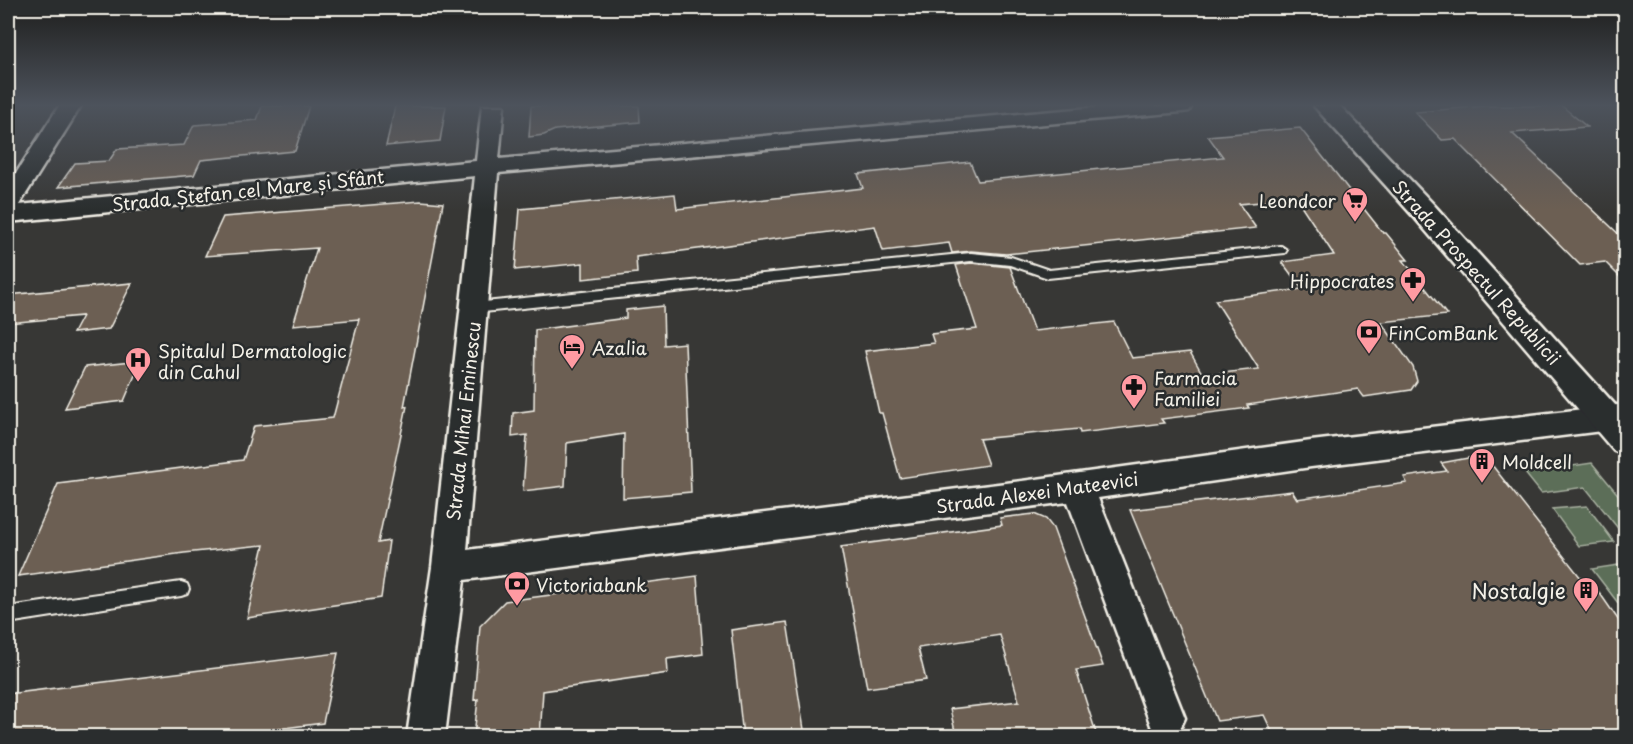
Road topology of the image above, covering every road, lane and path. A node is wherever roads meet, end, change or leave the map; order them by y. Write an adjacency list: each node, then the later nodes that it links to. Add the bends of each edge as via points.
1 (48, 141): 6 (street)
2 (491, 141): 5 (street, Strada Mihai Eminescu)
3 (780, 141): 5 (street, Strada Ștefan cel Mare și Sfânt)
4 (1358, 141): 10 (main road, Strada Prospectul Republicii)
5 (488, 166): 7 (street, Strada Ștefan cel Mare și Sfânt); 9 (street, Strada Mihai Eminescu)
6 (8, 204)
7 (8, 214)
8 (1281, 250): 9 (lane, via 1048,274 1011,261 971,257)
9 (474, 308): 12 (street, Strada Mihai Eminescu)
10 (1618, 424): 11 (street, Strada Alexei Mateevici, via 1311,454)
11 (1078, 487): 12 (street, Strada Alexei Mateevici); 15 (street)
12 (449, 567): 16 (street, Strada Mihai Eminescu)
13 (181, 589): 14 (lane)
14 (8, 615)
15 (1166, 718)
16 (426, 736)

